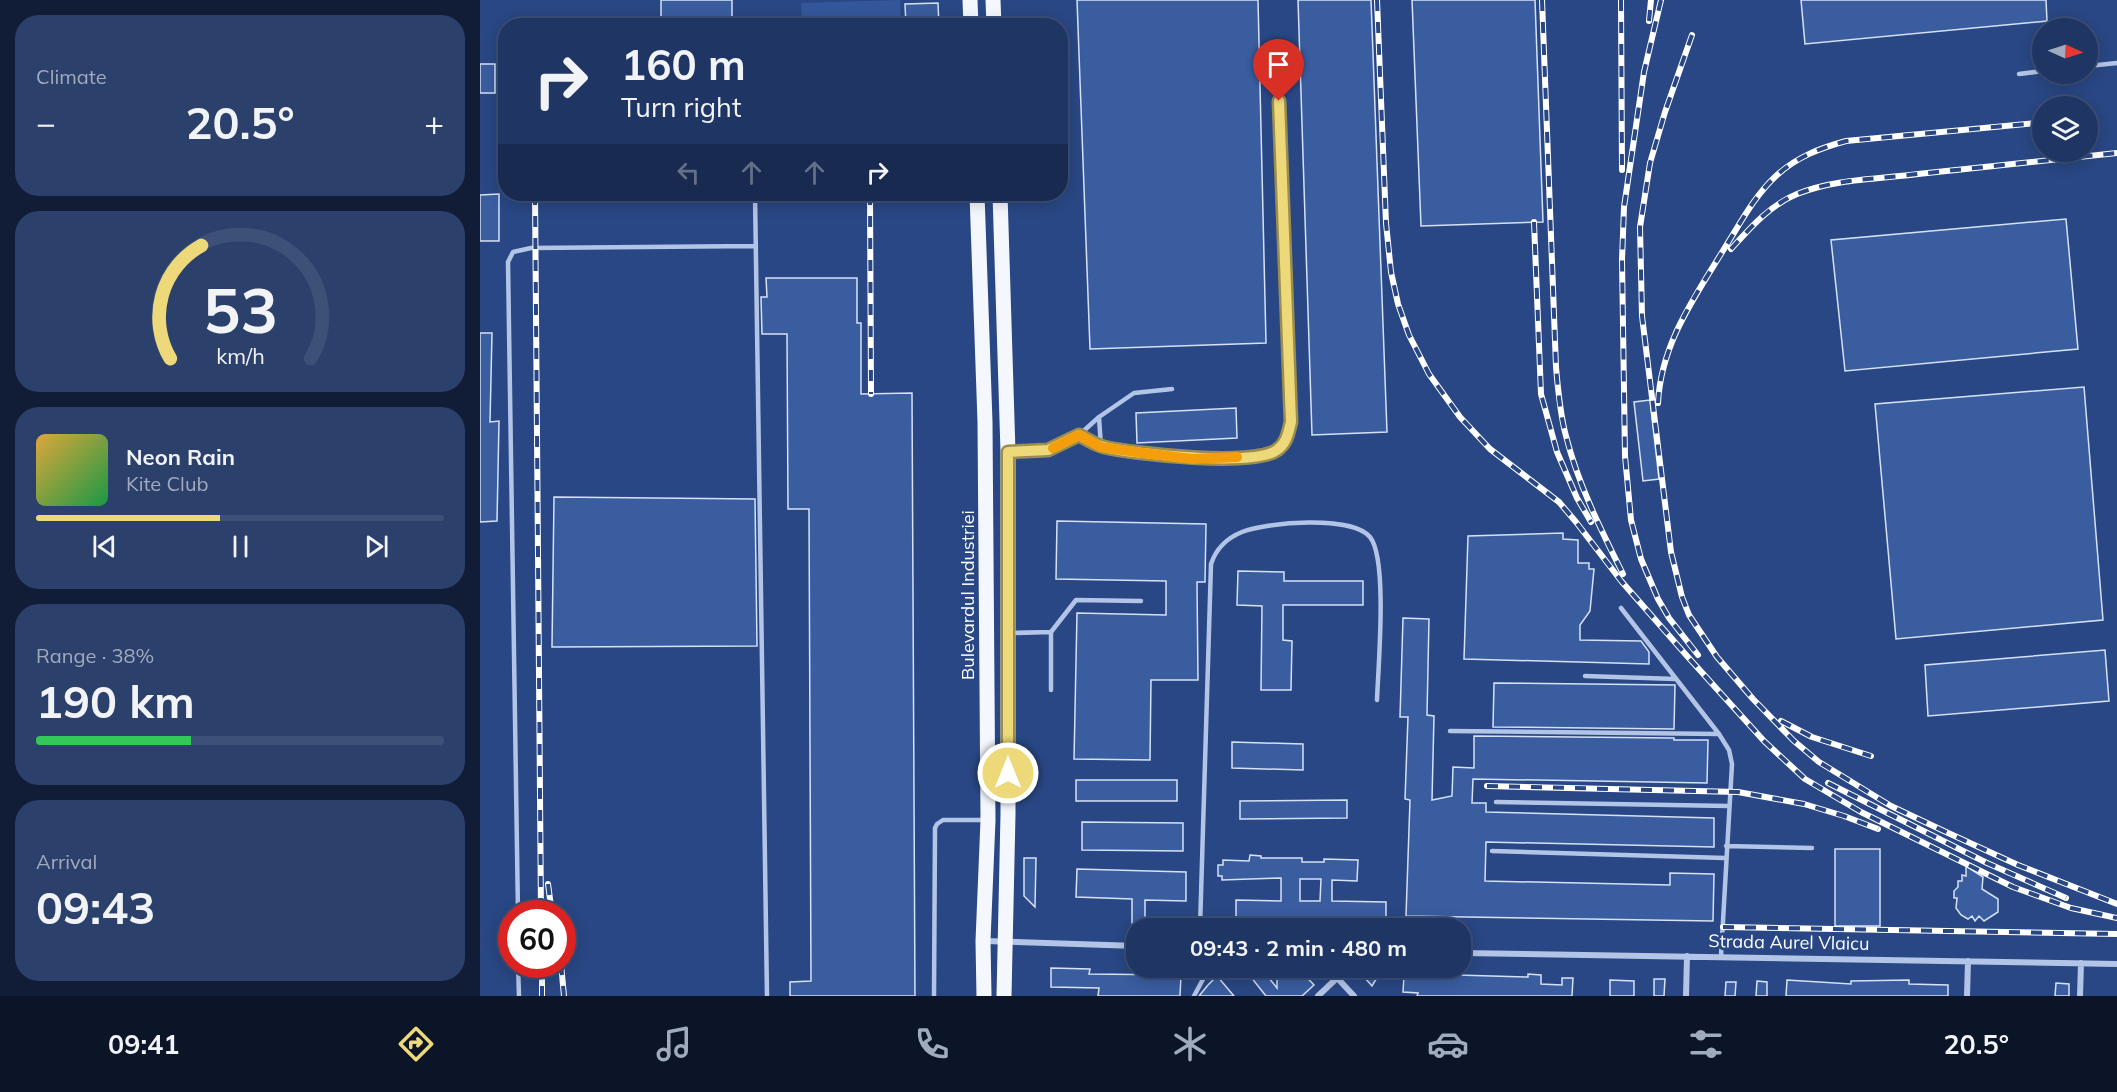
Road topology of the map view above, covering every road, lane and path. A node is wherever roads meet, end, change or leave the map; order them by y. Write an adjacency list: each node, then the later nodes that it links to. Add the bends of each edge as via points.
1 (970, 0): 3 (main road)
2 (993, 0): 4 (main road)
3 (971, 18)
4 (994, 18)
5 (2117, 63): 6 (lane)
6 (2098, 65)
7 (2032, 72): 8 (lane)
8 (2019, 74)
9 (1279, 101): 17 (lane, via 1291,422 1287,439 1276,451 1254,457 1192,459)
10 (755, 201): 13 (lane)
11 (978, 201): 31 (main road, Bulevardul Industriei, via 985,422)
12 (1000, 201): 18 (main road)
13 (756, 246): 36 (lane, via 531,248 513,252 508,262); 51 (lane)
14 (1172, 389): 15 (lane, via 1134,393)
15 (1099, 417): 16 (lane); 17 (lane)
16 (1079, 435): 17 (lane); 18 (lane, via 1048,450)
17 (1101, 447)
18 (1008, 452): 22 (main road)
19 (1142, 600): 21 (lane, via 1076,600)
20 (1621, 608): 24 (lane)
21 (1052, 632): 22 (lane); 25 (lane)
22 (1008, 633): 39 (main road)
23 (1585, 676): 24 (lane)
24 (1676, 679): 28 (lane)
25 (1051, 690)
26 (1377, 700): 37 (lane, via 1379,560 1371,538 1356,528 1331,524 1270,525 1241,532 1224,543 1211,564)
27 (1450, 730): 28 (lane)
28 (1719, 734): 30 (lane, via 1732,764)
29 (1496, 802): 30 (lane)
30 (1729, 806): 32 (lane)
31 (988, 820): 38 (main road, Bulevardul Industriei); 52 (lane, via 943,820 935,828)
32 (1726, 846): 33 (lane); 35 (lane)
33 (1812, 848)
34 (1492, 851): 35 (lane)
35 (1725, 858): 43 (lane)
36 (518, 900)
37 (1200, 918)
38 (983, 941): 39 (street); 53 (main road, Bulevardul Industriei)
39 (1005, 941): 40 (street); 54 (main road)
40 (1126, 946)
41 (1471, 953): 42 (street, Strada Aurel Vlaicu)
42 (1687, 956): 43 (street, Strada Aurel Vlaicu); 58 (street)
43 (1721, 956): 44 (street, Strada Aurel Vlaicu)
44 (1968, 961): 45 (street, Strada Aurel Vlaicu); 59 (street)
45 (2081, 963): 46 (street, Strada Aurel Vlaicu); 60 (street)
46 (2117, 964)
47 (518, 978): 50 (lane)
48 (1204, 978): 55 (lane)
49 (1337, 978): 56 (street); 57 (street)
50 (519, 996)
51 (766, 996)
52 (934, 996)
53 (984, 996)
54 (1004, 996)
55 (1194, 996)
56 (1318, 996)
57 (1354, 996)
58 (1686, 996)
59 (1967, 996)
60 (2080, 996)

